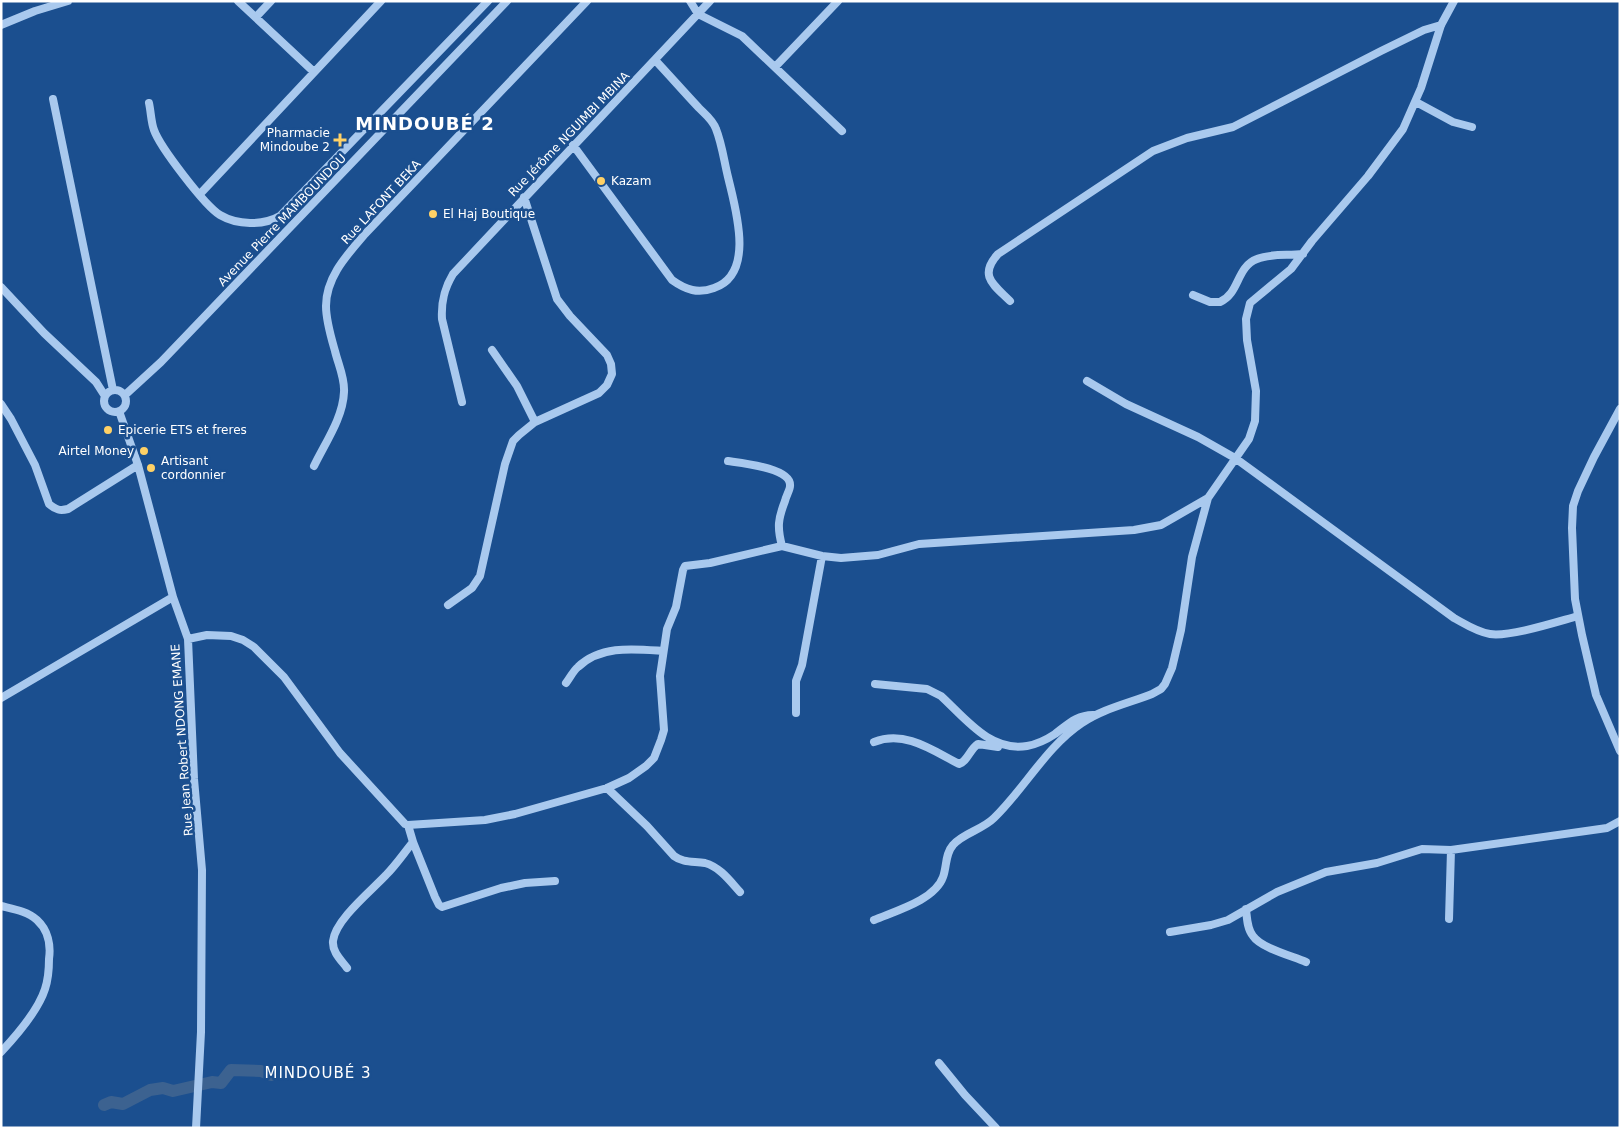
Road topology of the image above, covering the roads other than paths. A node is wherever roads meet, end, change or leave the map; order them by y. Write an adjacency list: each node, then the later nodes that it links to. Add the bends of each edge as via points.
1 (33, 1): 13 (street)
2 (68, 1): 13 (street)
3 (238, 1): 15 (street)
4 (271, 1): 15 (street)
5 (381, 1): 20 (street)
6 (488, 1): 27 (street, via 280,216 261,223 229,219 219,214)
7 (507, 1): 36 (street, Avenue Pierre MAMBOUNDOU)
8 (587, 1): 46 (street, Rue LAFONT BEKA, via 365,234 336,271 326,306 344,394 338,417)
9 (690, 1): 14 (street)
10 (710, 1): 14 (street, Rue Jérôme NGUIMBI MBINA)
11 (838, 1): 19 (street)
12 (1454, 1): 17 (street)
13 (35, 11): 16 (street)
14 (698, 14): 18 (street, Rue Jérôme NGUIMBI MBINA); 19 (street, via 742,36)
15 (256, 17): 20 (street)
16 (1, 25)
17 (1441, 25): 22 (street); 32 (street, via 1373,55 1233,127 1169,144 1138,160 998,254 990,263 989,278)
18 (655, 60): 26 (street, Rue Jérôme NGUIMBI MBINA); 26 (street, via 716,127 734,202 740,244 738,260 731,275 719,286 705,291 692,291 672,280)
19 (775, 67): 25 (street)
20 (314, 72): 27 (street)
21 (53, 99): 35 (street)
22 (1416, 102): 24 (street, via 1453,122); 29 (street, via 1403,129 1381,159)
23 (149, 103): 27 (street, via 157,137)
24 (1472, 127)
25 (842, 131)
26 (573, 145): 28 (street, Rue Jérôme NGUIMBI MBINA)
27 (200, 194)
28 (524, 198): 38 (street, Rue Jérôme NGUIMBI MBINA, via 461,264 444,293 442,319); 42 (street, via 557,299 607,355 612,374 599,393)
29 (1303, 254): 31 (street, via 1272,255 1251,261 1242,270 1233,291 1220,302 1210,302); 43 (street, via 1285,276 1254,299 1246,311 1247,340 1256,391 1255,422)
30 (1, 287): 37 (street, via 96,382)
31 (1193, 295)
32 (1010, 301)
33 (492, 350): 42 (street, via 517,386)
34 (1087, 381): 43 (street)
35 (113, 390): 36 (street, via 120,390); 37 (street)
36 (125, 395): 41 (street, via 125,406)
37 (105, 396): 41 (street, via 106,407)
38 (462, 402)
39 (1, 404): 45 (street, via 12,419 54,509 68,509)
40 (1620, 409): 52 (street, via 1573,506)
41 (119, 411): 45 (street, Rue Jean Robert NDONG EMANE)
42 (535, 422): 51 (street, via 513,441 509,452 479,580)
43 (1235, 458): 47 (street); 52 (street, via 1454,618 1480,631 1505,634)
44 (728, 461): 48 (street, via 757,465 788,478 790,485 778,523)
45 (138, 465): 50 (street, Rue Jean Robert NDONG EMANE)
46 (314, 466)
47 (1208, 498): 49 (street, via 1150,528 919,544 878,554); 59 (street, via 1192,557 1181,630 1170,674 1161,689 1152,694)
48 (782, 546): 49 (street); 54 (street, via 685,566)
49 (822, 556): 58 (street, via 802,665 796,681)
50 (173, 597): 53 (street, Rue Jean Robert NDONG EMANE); 57 (street)
51 (448, 605)
52 (1578, 616): 60 (street, via 1596,695)
53 (188, 639): 67 (street, via 207,635 231,636 254,647 284,677 346,759); 81 (street, Rue Jean Robert NDONG EMANE, via 202,870 201,1032)
54 (663, 651): 55 (street, via 620,649 604,652 577,668); 65 (street, via 660,676 664,720 654,758 629,778)
55 (566, 683)
56 (875, 684): 63 (street, via 926,689 941,696 977,730)
57 (3, 694)
58 (796, 712)
59 (1095, 715): 63 (street, via 1085,714 1075,719 1047,740 1013,747); 75 (street, via 1063,739 994,818 954,843 947,856 943,877 935,890)
60 (1610, 726): 61 (street); 64 (street)
61 (1620, 733)
62 (874, 742): 63 (street, via 883,738 901,738 959,764 978,744)
63 (1001, 745)
64 (1620, 751)
65 (607, 788): 67 (street, via 485,820); 71 (street, via 679,860 713,867)
66 (1620, 821): 69 (street, via 1607,828)
67 (408, 825): 68 (street)
68 (413, 842): 70 (street, via 442,907 501,888); 78 (street, via 335,934 336,953)
69 (1451, 850): 73 (street, via 1422,849 1377,863 1326,872); 74 (street)
70 (555, 881)
71 (740, 892)
72 (1, 906): 79 (street, via 26,913 37,920 50,946 42,998)
73 (1246, 909): 76 (street, via 1228,920); 77 (street, via 1253,936 1265,945)
74 (1449, 918)
75 (874, 920)
76 (1170, 932)
77 (1306, 962)
78 (347, 968)
79 (1, 1052)
80 (939, 1063): 82 (street)
81 (196, 1128)
82 (996, 1128)

